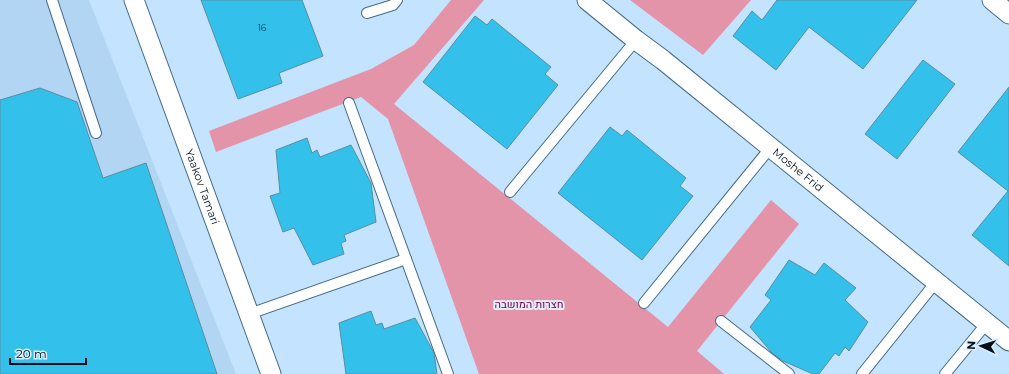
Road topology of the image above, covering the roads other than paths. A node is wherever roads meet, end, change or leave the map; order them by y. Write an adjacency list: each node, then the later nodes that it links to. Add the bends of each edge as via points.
1 (52, 0): 10 (lane)
2 (134, 0): 16 (street, Yaakov Tamari)
3 (397, 0): 6 (lane, via 393,5)
4 (588, 0): 8 (street, Moshe Frid)
5 (992, 0): 7 (street)
6 (367, 14)
7 (1009, 14)
8 (636, 40): 11 (street, Moshe Frid); 12 (lane)
9 (348, 103): 13 (lane)
10 (96, 133)
11 (771, 147): 14 (street, Moshe Frid); 15 (lane)
12 (510, 192)
13 (406, 259): 16 (lane); 21 (lane)
14 (936, 282): 18 (street, Moshe Frid); 23 (lane)
15 (644, 303)
16 (249, 314): 20 (street, Yaakov Tamari)
17 (721, 321): 22 (lane)
18 (987, 323): 19 (street, Moshe Frid); 24 (lane)
19 (1009, 341)
20 (271, 374)
21 (448, 374)
22 (789, 374)
23 (862, 374)
24 (945, 374)

